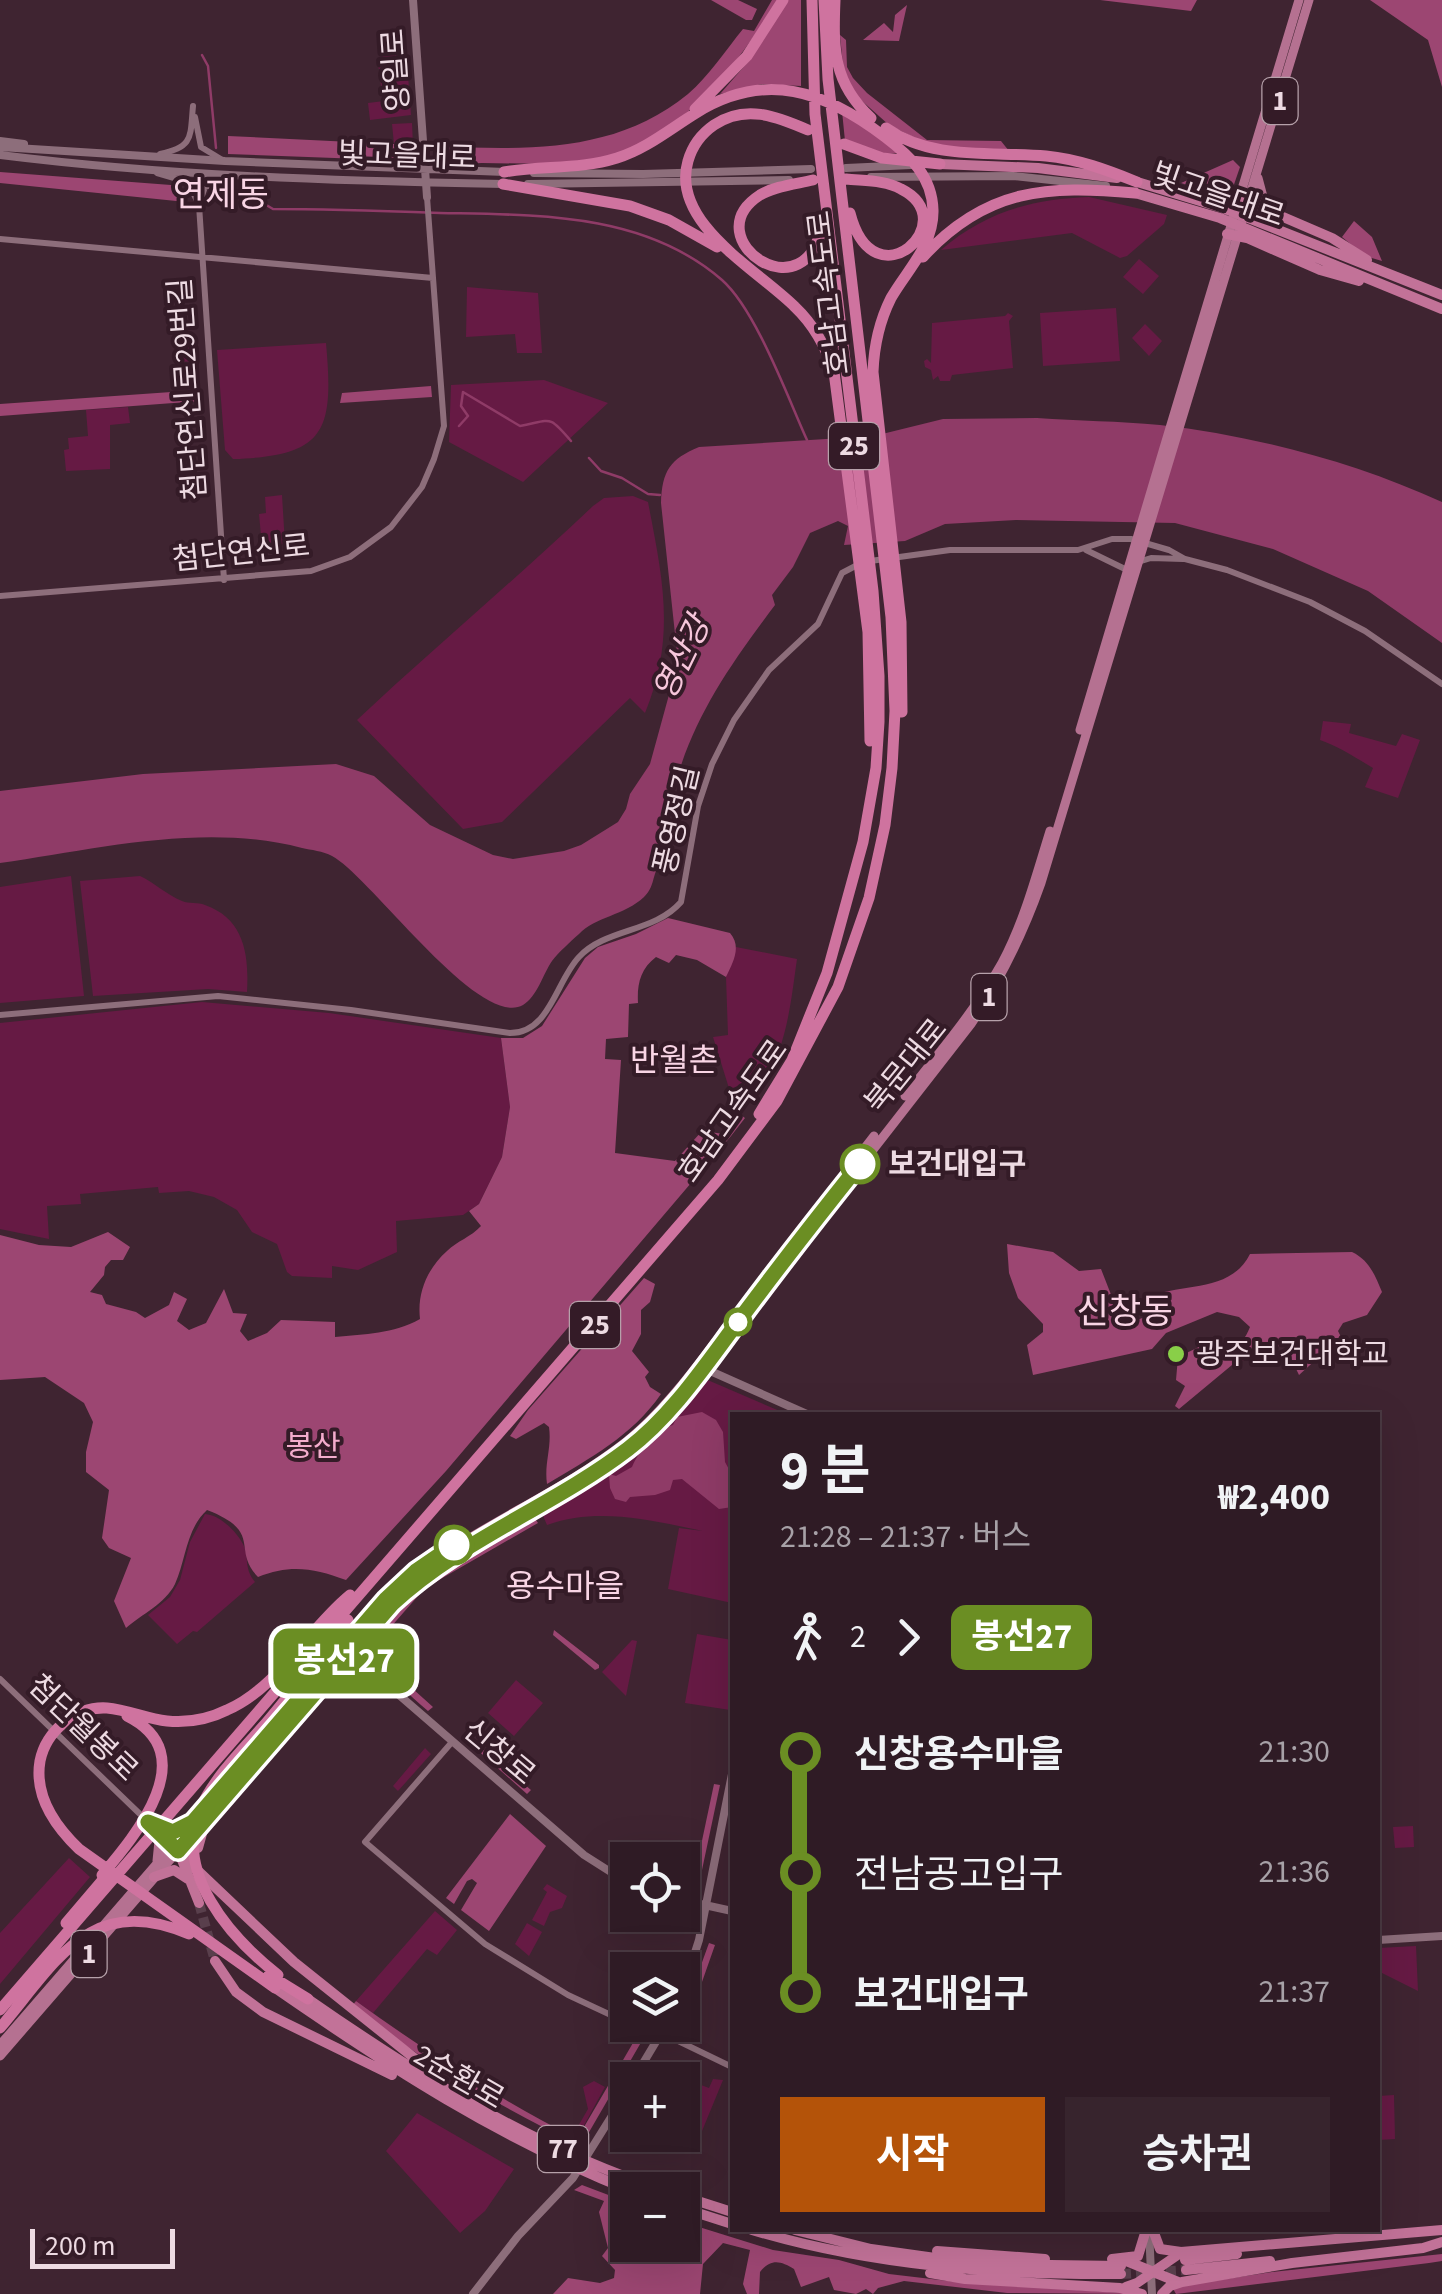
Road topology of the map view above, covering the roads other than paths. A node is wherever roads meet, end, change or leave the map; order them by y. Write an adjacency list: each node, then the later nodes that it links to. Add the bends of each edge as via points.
1 (413, 0): 23 (main road, 양일로)
2 (783, 0): 7 (highway, via 726,81)
3 (812, 0): 22 (highway, 호남고속도로 / 25, via 812,88)
4 (829, 0): 20 (highway, 호남고속도로 / 25, via 830,78); 21 (highway, via 846,92 896,136 926,148 1076,161)
5 (1300, 0): 24 (main road, 1)
6 (1309, 0): 16 (main road, 1)
7 (671, 129): 19 (highway, via 597,164); 30 (highway, via 730,96 761,90 786,90 846,108 904,152 929,186 933,218)
8 (808, 130): 31 (highway, via 768,114 736,114 708,129 688,160 689,203 701,224)
9 (0, 144): 11 (main road, 빛고을대로)
10 (844, 144): 14 (highway, via 882,158)
11 (148, 157): 13 (main road, 빛고을대로); 13 (street, via 181,150 193,106 201,146)
12 (0, 158): 15 (main road, 빛고을대로)
13 (225, 161): 19 (main road, 빛고을대로)
14 (940, 164): 20 (main road, 빛고을대로); 21 (highway, 빛고을대로, via 1038,168)
15 (148, 170): 18 (main road, 빛고을대로); 25 (street, via 188,182)
16 (1258, 170): 24 (main road, 1); 26 (main road, via 1263,196)
17 (812, 174): 19 (main road, 빛고을대로); 22 (highway, via 750,204 741,234 750,256 780,268 809,254 822,226)
18 (242, 176): 19 (main road, 빛고을대로, via 442,183); 25 (street, via 206,186)
19 (504, 178): 31 (highway, via 630,206 687,229)
20 (845, 182): 20 (highway, via 893,185 914,197 924,217 919,240 899,254 866,247 853,225); 21 (main road, 빛고을대로, via 1013,176); 41 (highway, 호남고속도로 / 25)
21 (1136, 187): 30 (highway, via 1026,193 972,215); 33 (highway, 빛고을대로, via 1222,213)
22 (823, 191): 42 (highway, 호남고속도로 / 25)
23 (426, 197): 32 (street, 첨단연신로)
24 (1243, 199): 26 (highway); 28 (main road, 1)
25 (199, 205): 29 (street, 첨단연신로29번길)
26 (1279, 213): 33 (highway, via 1332,238)
27 (0, 240): 29 (street)
28 (1230, 240): 33 (highway); 37 (main road, 1)
29 (202, 255): 32 (street); 40 (street, 첨단연신로29번길)
30 (910, 271): 41 (highway, via 884,314 874,355)
31 (755, 272): 42 (highway, via 809,322 834,372)
32 (433, 278): 40 (street, 첨단연신로, via 444,426 422,487 391,527 350,557 311,571)
33 (1414, 292): 34 (highway, 빛고을대로); 35 (highway, 빛고을대로)
34 (1442, 295)
35 (1442, 310)
36 (1085, 550): 38 (street, 풍영정길, via 1126,538); 39 (street); 45 (street, 풍영정길, via 950,550 846,570 818,624 769,670 724,740 694,821 680,902 584,952 531,1029 510,1034 218,996)
37 (1136, 556): 38 (street); 39 (main road, 북문대로 / 1); 48 (main road, 북문대로 / 1, via 1040,882 1006,968 970,1024)
38 (1184, 559): 44 (street, 풍영정길, via 1310,602)
39 (1127, 570): 48 (main road, 북문대로 / 1, via 1035,880 1002,962)
40 (224, 580): 43 (street, 첨단연신로)
41 (893, 589): 46 (highway, 호남고속도로 / 25, via 894,743 870,898 838,987)
42 (868, 591): 46 (highway, 호남고속도로 / 25, via 879,707 869,812 827,973)
43 (0, 596)
44 (1442, 684)
45 (0, 1016)
46 (774, 1099): 47 (highway, 호남고속도로 / 25)
47 (755, 1127): 50 (highway, 호남고속도로 / 25, via 601,1319); 51 (highway, 호남고속도로 / 25)
48 (699, 1366): 49 (main road); 52 (main road, 북문대로 / 1, via 629,1440 416,1571)
49 (802, 1412)
50 (393, 1557): 58 (highway, 호남고속도로 / 25); 77 (highway, via 199,1810 194,1864 208,1897 261,1961)
51 (350, 1595): 54 (highway, via 261,1687 228,1710 170,1722 97,1708); 58 (highway, 호남고속도로 / 25)
52 (348, 1651): 55 (main road, 신창로); 57 (main road, 북문대로 / 1); 59 (main road, 북문대로 / 1)
53 (0, 1679): 58 (street, 첨단월봉로)
54 (68, 1722): 58 (highway, via 113,1712 144,1727 162,1763); 67 (highway, via 46,1765 53,1807 80,1842)
55 (452, 1742): 62 (main road, 신창로); 80 (street, via 365,1842 485,1944)
56 (730, 1784): 69 (main road)
57 (225, 1797): 61 (main road, 북문대로 / 1); 65 (highway, via 198,1846)
58 (156, 1815): 59 (main road, via 173,1832); 60 (highway, 호남고속도로 / 25); 61 (street, 첨단월봉로); 63 (main road, via 160,1846); 70 (highway)
59 (193, 1822): 61 (main road, 북문대로 / 1)
60 (142, 1840): 70 (highway, 호남고속도로 / 25); 79 (highway, 호남고속도로 / 25)
61 (175, 1848): 63 (main road, 북문대로 / 1); 64 (highway); 65 (highway)
62 (610, 1872)
63 (153, 1874): 64 (highway, via 174,1870); 83 (main road, 북문대로 / 1); 84 (main road, 북문대로 / 1)
64 (193, 1884): 66 (highway)
65 (215, 1884): 86 (highway, via 294,1962)
66 (199, 1903)
67 (158, 1904): 76 (highway); 77 (highway)
68 (700, 1904): 69 (main road)
69 (706, 1906): 71 (main road); 74 (main road)
70 (78, 1907): 78 (highway, 호남고속도로 / 25)
71 (730, 1911)
72 (1442, 1936): 73 (main road)
73 (1380, 1940)
74 (693, 1952)
75 (215, 1960): 87 (highway, via 236,1992 263,2012)
76 (275, 1988): 81 (highway, via 188,1934 131,1920 77,1939); 87 (highway, 2순환로)
77 (308, 1999): 86 (highway, 2순환로)
78 (0, 2000)
79 (0, 2010)
80 (610, 2015)
81 (0, 2028)
82 (680, 2042): 85 (street)
83 (0, 2045)
84 (0, 2056)
85 (730, 2066)
86 (468, 2099): 89 (highway, 2순환로 / 77, via 537,2138)
87 (464, 2112): 90 (highway, 2순환로 / 77)
88 (610, 2119): 108 (main road, via 573,2178)
89 (619, 2172)
90 (610, 2182)
91 (700, 2202): 92 (highway)
92 (730, 2211)
93 (700, 2214): 94 (highway)
94 (730, 2223)
95 (1442, 2231): 103 (highway)
96 (762, 2232): 102 (highway)
97 (801, 2232): 102 (highway)
98 (1148, 2232): 104 (highway, via 1141,2253)
99 (1149, 2232): 105 (main road)
100 (1150, 2232): 103 (highway, via 1160,2249)
101 (1442, 2242): 103 (highway); 106 (highway)
102 (868, 2254): 104 (highway, via 1040,2275); 107 (highway, via 964,2279)
103 (1184, 2261): 105 (highway); 106 (highway, via 1171,2263 1170,2270)
104 (1122, 2267): 105 (highway); 107 (highway, via 1134,2270)
105 (1151, 2270): 106 (highway); 107 (highway); 110 (main road)
106 (1182, 2282): 111 (highway)
107 (1120, 2288): 109 (highway)
108 (472, 2294)
109 (1142, 2294)
110 (1152, 2294)
111 (1162, 2294)

